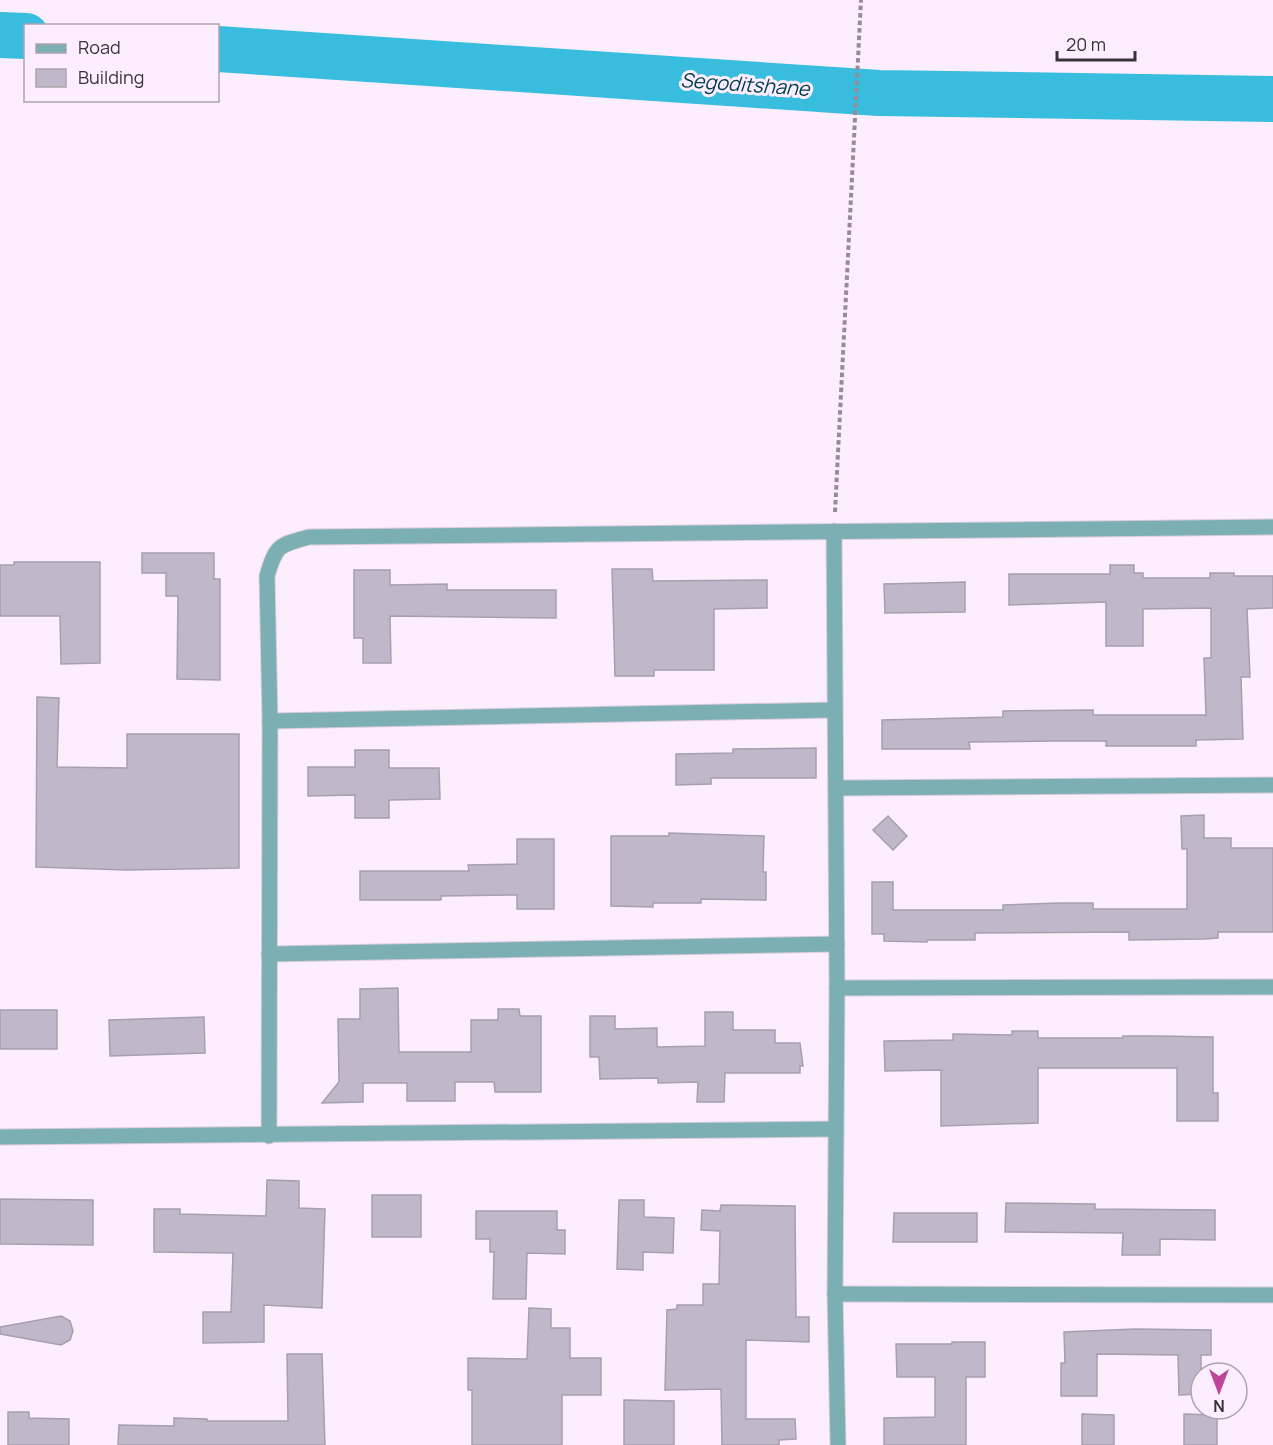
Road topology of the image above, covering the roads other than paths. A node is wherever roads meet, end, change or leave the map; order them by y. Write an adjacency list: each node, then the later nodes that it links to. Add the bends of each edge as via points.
1 (1273, 527): 2 (street)
2 (834, 531): 3 (street); 4 (street, via 309,537 284,544 273,555 267,576)
3 (834, 710): 4 (street); 6 (street)
4 (270, 721): 8 (street)
5 (1273, 785): 6 (street)
6 (836, 788): 7 (street)
7 (837, 944): 8 (street); 9 (street)
8 (269, 954): 12 (street)
9 (837, 987): 10 (street); 11 (street)
10 (1273, 987)
11 (835, 1130): 12 (street); 14 (street)
12 (269, 1136): 13 (street)
13 (0, 1137)
14 (835, 1294): 15 (street); 16 (street)
15 (1273, 1295)
16 (838, 1445)

